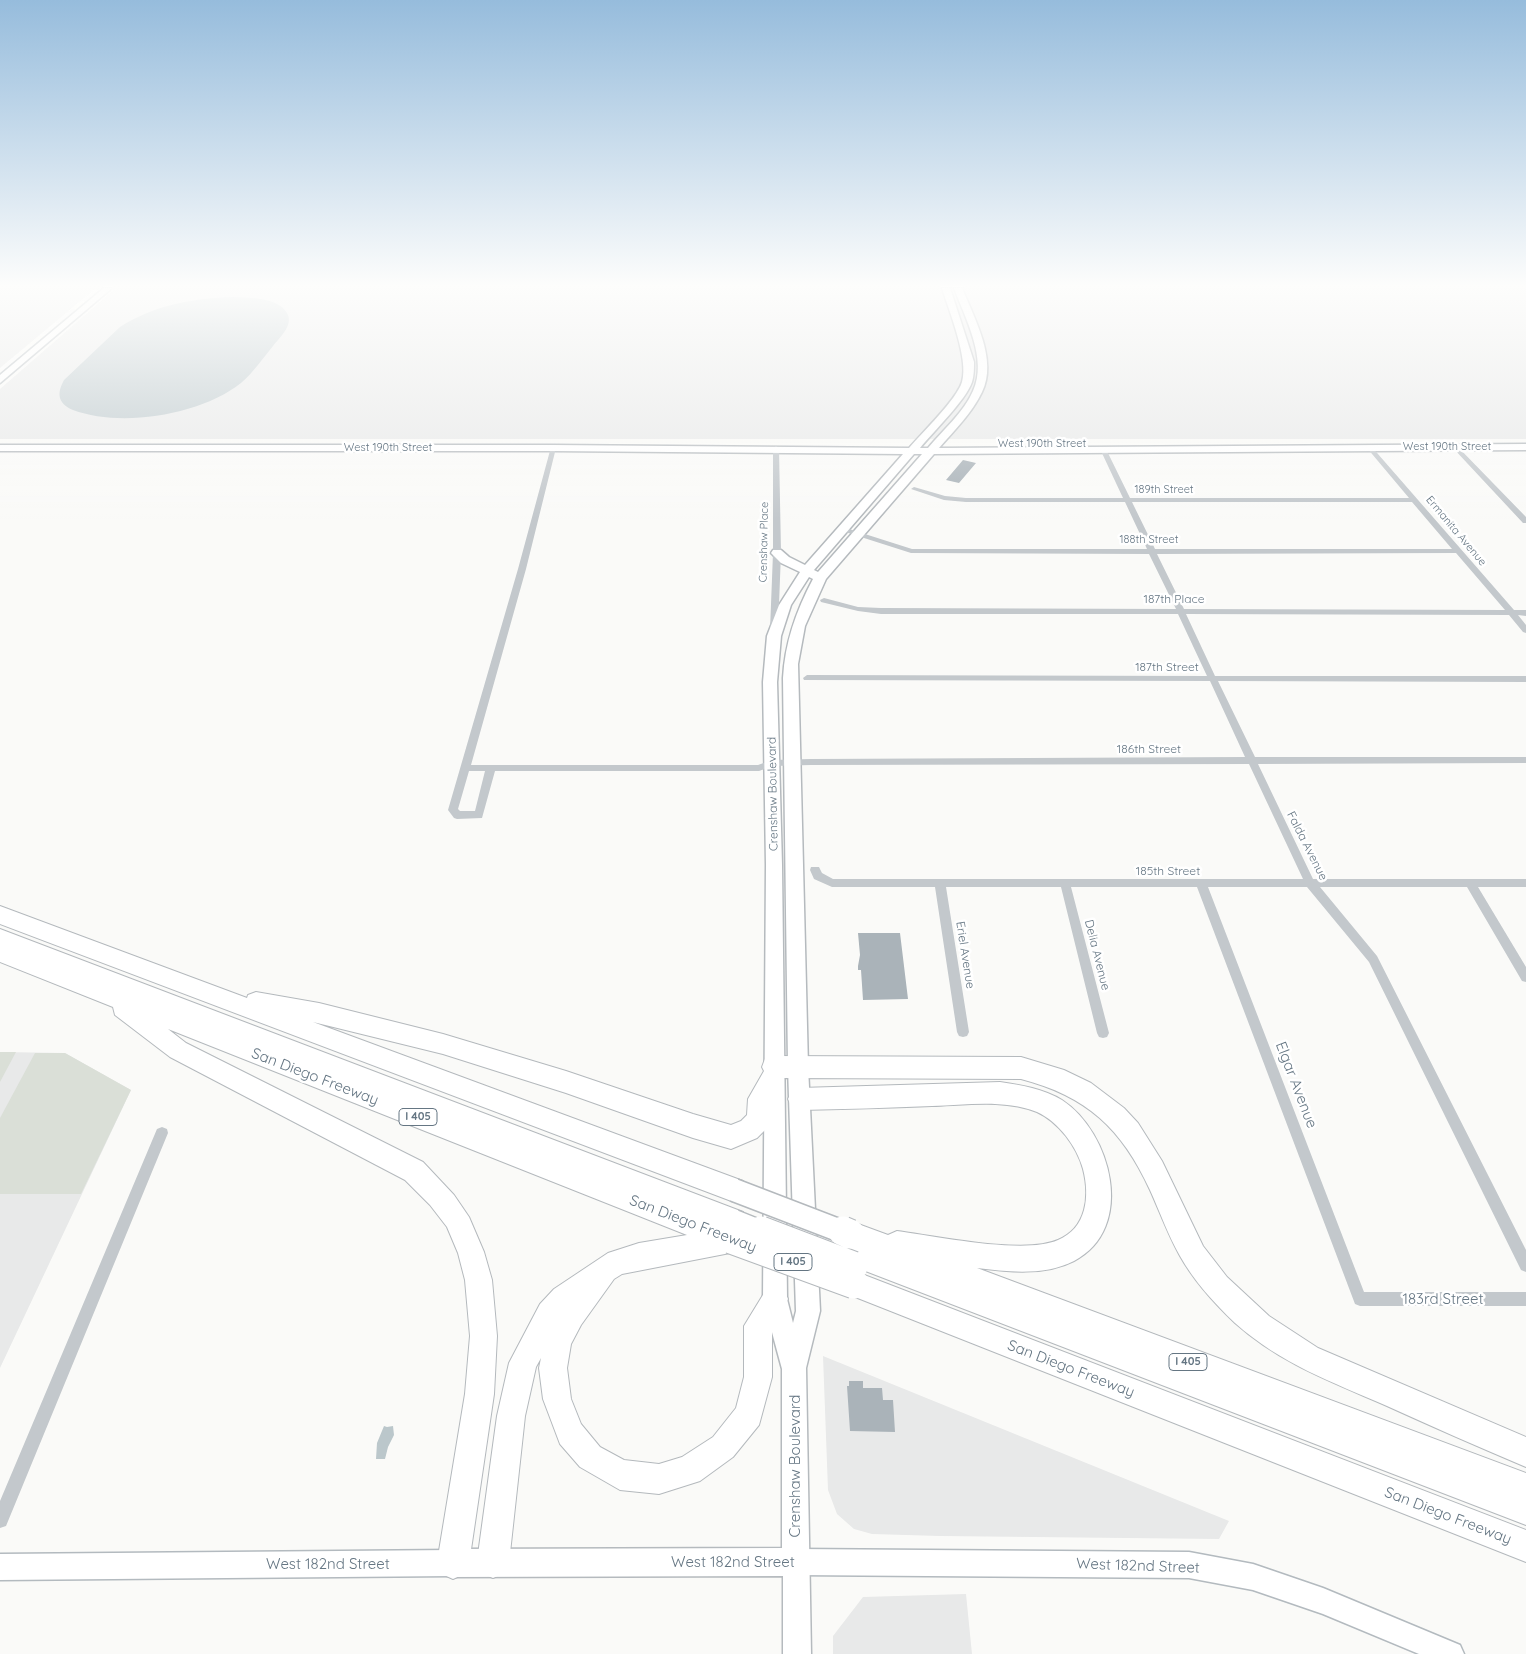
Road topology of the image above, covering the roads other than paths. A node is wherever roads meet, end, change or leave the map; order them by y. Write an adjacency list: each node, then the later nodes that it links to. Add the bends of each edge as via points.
1 (17, 365): 4 (main road)
2 (968, 365): 7 (main road, Crenshaw Boulevard, via 967,383)
3 (982, 365): 5 (main road, Crenshaw Boulevard, via 981,386)
4 (0, 380)
5 (952, 426): 6 (main road, via 954,435); 8 (main road, Crenshaw Boulevard)
6 (970, 444): 8 (main road, West 190th Street); 9 (main road, West 190th Street, via 1271,444)
7 (915, 447): 8 (main road, West 190th Street); 15 (main road, West 190th Street, via 802,451); 21 (main road, Crenshaw Boulevard)
8 (933, 447): 16 (main road, West 190th Street); 22 (main road, Crenshaw Boulevard)
9 (1308, 447): 10 (main road, West 190th Street); 16 (main road, West 190th Street)
10 (1369, 447): 11 (main road, West 190th Street); 18 (street, Ermanita Avenue)
11 (1455, 447): 12 (main road, West 190th Street); 20 (street)
12 (1526, 447)
13 (0, 448): 14 (main road, West 190th Street)
14 (553, 448): 15 (main road, West 190th Street); 41 (street)
15 (776, 448): 25 (street, Crenshaw Place)
16 (1104, 451): 19 (street, Falda Avenue)
17 (914, 489): 19 (street, 189th Street, via 954,499)
18 (1415, 500): 19 (street, 189th Street); 23 (street, Ermanita Avenue)
19 (1127, 501): 24 (street, Falda Avenue)
20 (1526, 521)
21 (843, 530): 22 (street, 188th Street); 26 (main road, Crenshaw Boulevard)
22 (859, 535): 24 (street, 188th Street, via 928,552); 27 (main road, Crenshaw Boulevard)
23 (1458, 551): 24 (street, 188th Street); 30 (street, Ermanita Avenue)
24 (1152, 552): 29 (street, Falda Avenue)
25 (777, 553): 26 (main road); 33 (street, Crenshaw Place)
26 (806, 572): 27 (main road); 33 (main road, Crenshaw Boulevard, via 785,605)
27 (820, 578): 40 (main road, Crenshaw Boulevard, via 803,609 791,651)
28 (824, 600): 29 (street, 187th Place, via 881,611)
29 (1180, 611): 30 (street, 187th Place); 36 (street, Falda Avenue)
30 (1512, 613): 31 (street, 187th Place); 32 (street, Ermanita Avenue)
31 (1526, 613)
32 (1526, 630)
33 (774, 636): 39 (main road, Crenshaw Boulevard, via 770,676)
34 (807, 678): 36 (street, 187th Street)
35 (1526, 679): 36 (street, 187th Street)
36 (1213, 680): 38 (street, Falda Avenue)
37 (1526, 760): 38 (street, 186th Street)
38 (1251, 761): 40 (street, 186th Street); 47 (street, Falda Avenue)
39 (772, 763): 40 (street, 186th Street); 42 (street, 186th Street, via 759,768); 59 (main road, Crenshaw Boulevard)
40 (792, 763): 58 (main road, Crenshaw Boulevard)
41 (465, 768): 42 (street, 186th Street); 42 (street, via 453,810 457,815 479,815)
42 (491, 768)
43 (815, 870): 44 (street, 185th Street, via 818,876 832,883)
44 (940, 883): 45 (street, 185th Street); 56 (street, Eriel Avenue)
45 (1065, 883): 46 (street, 185th Street); 57 (street, Delia Avenue)
46 (1201, 883): 47 (street, 185th Street); 69 (street, Elgar Avenue)
47 (1310, 883): 48 (street, 185th Street); 65 (street, Falda Avenue, via 1373,959)
48 (1470, 883): 49 (street, 185th Street); 53 (street)
49 (1526, 883)
50 (0, 916): 54 (highway)
51 (0, 938): 63 (highway)
52 (0, 953): 55 (highway, San Diego Freeway / I 405)
53 (1526, 976)
54 (203, 992): 59 (highway, via 319,1014 443,1044 731,1137 749,1130 757,1122 760,1099); 61 (highway)
55 (104, 994): 63 (highway, San Diego Freeway / I 405); 79 (highway, via 178,1050 414,1171 441,1198 460,1225 474,1257 480,1284 484,1356)
56 (963, 1032)
57 (1103, 1033)
58 (798, 1067): 59 (highway); 60 (main road, Crenshaw Boulevard); 71 (highway, via 1021,1068 1057,1076 1076,1085 1108,1107 1132,1134 1153,1168 1193,1253 1218,1285 1254,1321 1308,1358)
59 (773, 1072): 68 (main road, Crenshaw Boulevard)
60 (800, 1099): 64 (highway, via 1000,1093 1027,1097 1054,1109 1070,1122 1088,1149 1100,1191 1097,1218 1087,1237 1065,1252 1046,1257 1006,1259); 70 (main road, Crenshaw Boulevard, via 808,1311)
61 (498, 1101): 63 (highway, via 516,1127)
62 (162, 1134): 74 (street)
63 (733, 1215): 64 (highway, San Diego Freeway / I 405, bridge); 64 (highway, San Diego Freeway / I 405, bridge); 66 (highway)
64 (854, 1255): 72 (highway, San Diego Freeway / I 405); 73 (highway); 75 (highway); 76 (highway, San Diego Freeway / I 405)
65 (1526, 1265)
66 (604, 1270): 68 (highway, via 571,1315 558,1342 553,1368 557,1400 570,1434 590,1457 620,1475 659,1479 689,1470 723,1447 749,1415 758,1377 758,1326); 77 (highway, via 563,1298 523,1363 511,1416)
67 (1526, 1298): 69 (street, 183rd Street)
68 (775, 1299): 70 (main road, Crenshaw Boulevard)
69 (1360, 1299)
70 (794, 1369): 78 (main road, Crenshaw Boulevard)
71 (1526, 1452)
72 (1526, 1488)
73 (1526, 1510)
74 (0, 1520)
75 (1526, 1523)
76 (1526, 1546)
77 (493, 1562): 78 (main road, West 182nd Street); 79 (main road, West 182nd Street)
78 (796, 1562): 81 (main road, Crenshaw Boulevard); 82 (main road, West 182nd Street, via 1189,1565 1253,1577 1323,1601)
79 (453, 1563): 80 (main road, West 182nd Street)
80 (0, 1567)
81 (797, 1654)
82 (1451, 1654)

